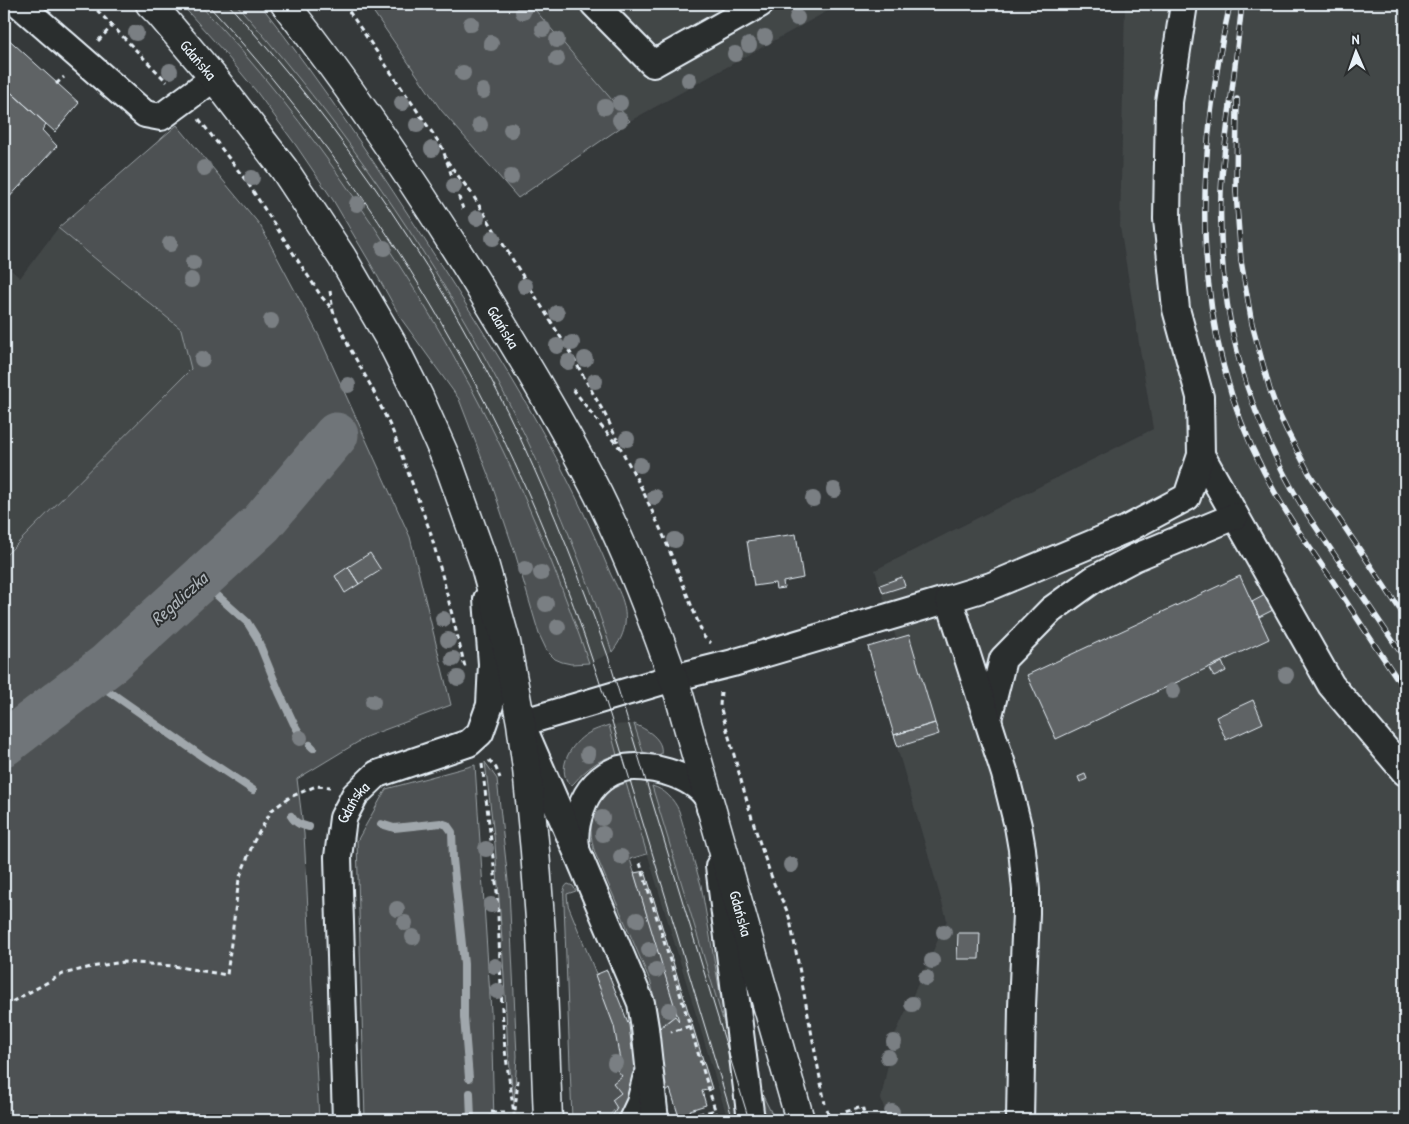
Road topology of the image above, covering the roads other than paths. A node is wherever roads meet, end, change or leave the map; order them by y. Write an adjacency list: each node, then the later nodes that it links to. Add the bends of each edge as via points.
1 (19, 4): 8 (lane, via 145,114 161,117)
2 (150, 4): 8 (main road, Gdańska)
3 (286, 4): 7 (main road, Gdańska)
4 (594, 4): 5 (lane, via 652,64)
5 (760, 4)
6 (1184, 4): 9 (lane, via 1169,102 1167,220 1176,309 1200,397)
7 (301, 16): 13 (main road, Gdańska, via 444,230 551,406 622,547)
8 (214, 78): 11 (main road, Gdańska, via 284,169 342,257 393,345 450,465)
9 (1201, 455): 10 (lane); 12 (lane, via 1187,497 1127,529 991,586)
10 (1235, 516): 14 (lane, via 1126,562 1094,579 1051,610 1003,659); 16 (lane, via 1331,686)
11 (484, 564): 15 (main road, Gdańska, via 506,642); 21 (lane, Gdańska, via 492,664 490,705 480,733 468,742 377,774 355,795 343,818 338,857)
12 (949, 599): 13 (lane); 14 (lane)
13 (673, 678): 15 (lane); 17 (main road, Gdańska)
14 (988, 719): 26 (lane, via 1013,805 1025,872)
15 (521, 723): 18 (lane); 22 (main road, Gdańska, via 535,851)
16 (1405, 772)
17 (708, 798): 18 (lane, via 691,782 663,770 636,767 612,772 592,788 583,803 575,841); 24 (lane); 25 (main road, Gdańska)
18 (580, 859): 19 (lane, via 638,997)
19 (648, 1051): 20 (lane); 23 (lane, via 644,1090)
20 (653, 1113)
21 (346, 1120)
22 (548, 1120)
23 (632, 1120)
24 (751, 1120)
25 (800, 1120)
26 (1020, 1120)

